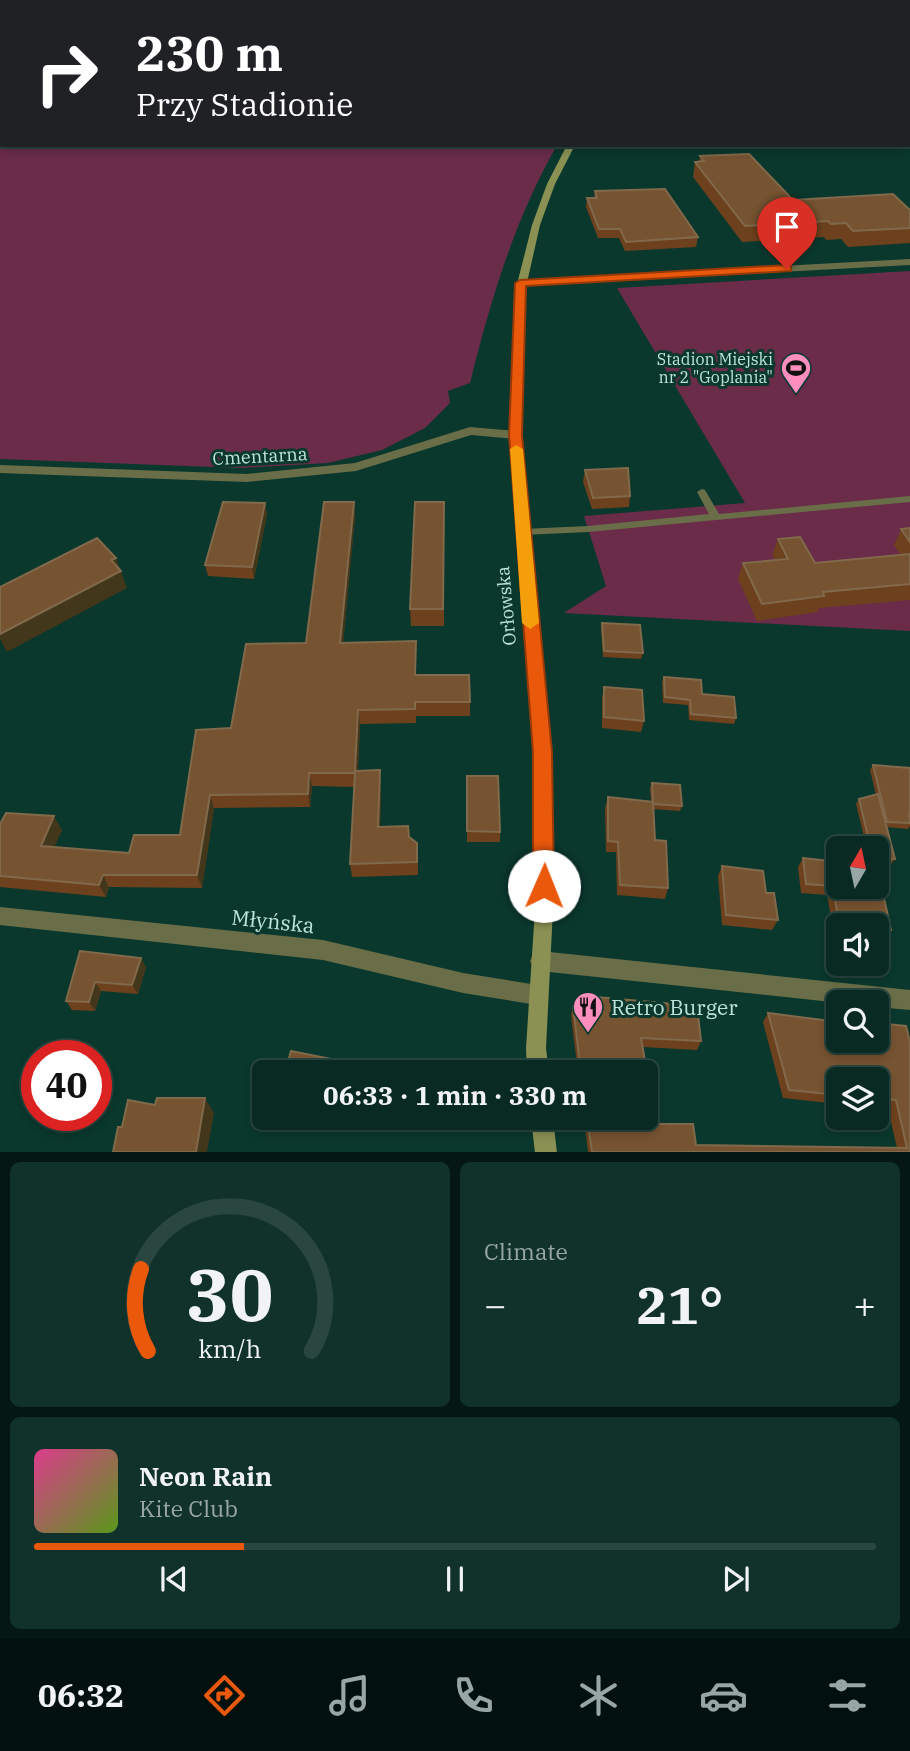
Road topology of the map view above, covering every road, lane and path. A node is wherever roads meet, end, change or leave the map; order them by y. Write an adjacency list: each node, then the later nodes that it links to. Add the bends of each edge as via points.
1 (570, 147): 3 (street, Orłowska, via 551,184)
2 (910, 262): 3 (street)
3 (520, 283): 4 (street, Orłowska)
4 (515, 435): 5 (street, Cmentarna, via 470,431 356,467 247,478); 9 (street, Orłowska)
5 (0, 469)
6 (702, 492): 8 (lane)
7 (910, 499): 8 (lane)
8 (716, 518): 9 (lane)
9 (523, 532): 11 (street, Orłowska, via 542,752)
10 (0, 916): 12 (street, Młyńska, via 323,950)
11 (540, 961): 12 (street, Orłowska); 13 (street)
12 (537, 995): 14 (street, Orłowska)
13 (910, 1000)
14 (538, 1060)
15 (543, 1130): 16 (street)
16 (546, 1152)

